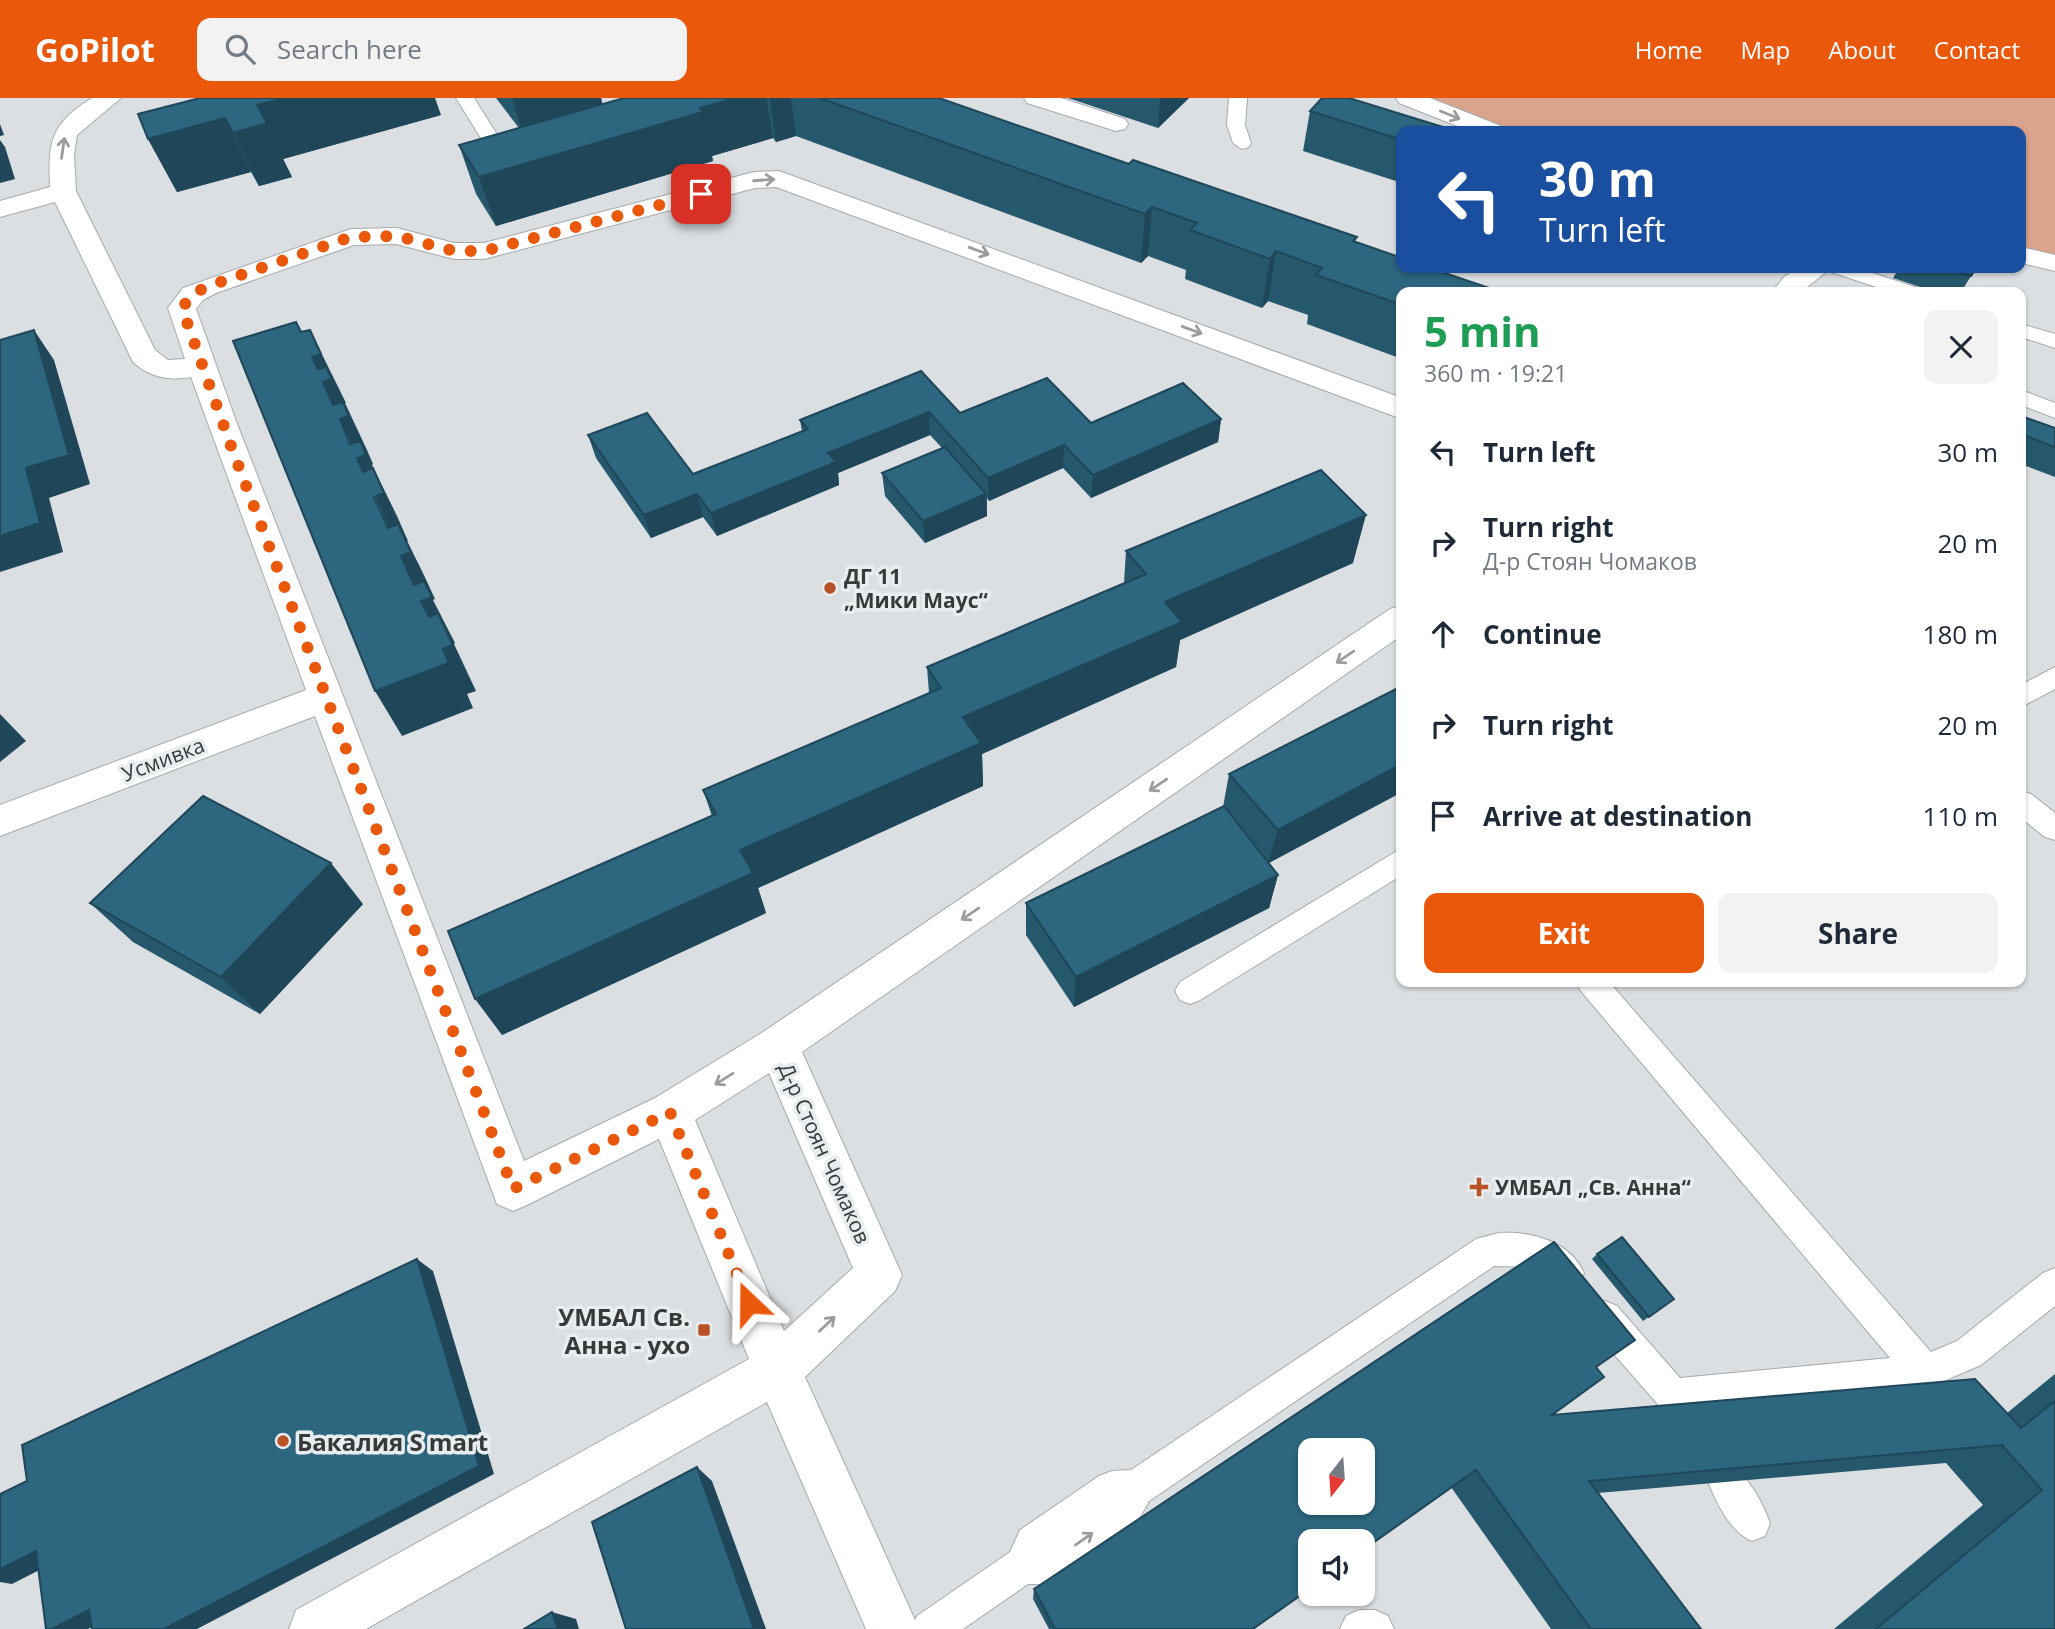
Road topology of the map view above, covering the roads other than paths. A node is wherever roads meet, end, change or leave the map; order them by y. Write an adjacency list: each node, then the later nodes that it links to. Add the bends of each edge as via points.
1 (109, 98): 10 (street, one-way to 1, via 65,133)
2 (465, 98): 9 (lane)
3 (1036, 98): 6 (street)
4 (1238, 98): 8 (lane, via 1236,125)
5 (1408, 98): 7 (street, one-way to 7)
6 (1116, 124)
7 (1479, 126)
8 (1242, 144)
9 (496, 147)
10 (63, 191): 11 (street); 20 (street, via 143,355 164,370)
11 (0, 209)
12 (2026, 256): 13 (street)
13 (2055, 263)
14 (1811, 273): 16 (street)
15 (1853, 273): 17 (lane)
16 (1792, 287)
17 (1896, 287)
18 (2026, 332): 19 (lane)
19 (2055, 341)
20 (203, 365): 21 (street, one-way to 21, via 182,308 193,294 351,237 397,236 454,251 484,251 754,180 779,179); 29 (street)
21 (1357, 391): 23 (street); 25 (street)
22 (2026, 399): 24 (lane)
23 (1396, 406)
24 (2055, 411)
25 (1396, 429)
26 (1396, 622): 36 (street, one-way to 36)
27 (2055, 677): 28 (lane)
28 (2026, 694)
29 (326, 697): 31 (street, Усмивка); 37 (street, Д-р Стоян Чомаков, via 513,1189)
30 (2026, 806): 32 (lane)
31 (0, 821)
32 (2055, 829)
33 (1396, 864): 35 (lane)
34 (1595, 987): 40 (lane)
35 (1190, 991)
36 (778, 1045): 37 (street, Д-р Стоян Чомаков, one-way to 37); 39 (street, Д-р Стоян Чомаков, one-way to 36, via 879,1275)
37 (670, 1112): 39 (street)
38 (2055, 1285): 40 (lane, via 1969,1353)
39 (777, 1370): 43 (street); 44 (street)
40 (1925, 1372): 45 (lane, via 1680,1408 1559,1264 1537,1251 1510,1247 1488,1251 1136,1488 1122,1513 1048,1565 1023,1565)
41 (1726, 1482): 42 (lane)
42 (1752, 1523)
43 (315, 1629)
44 (893, 1629)
45 (930, 1629)
46 (1359, 1629): 47 (lane)
47 (1375, 1629)

